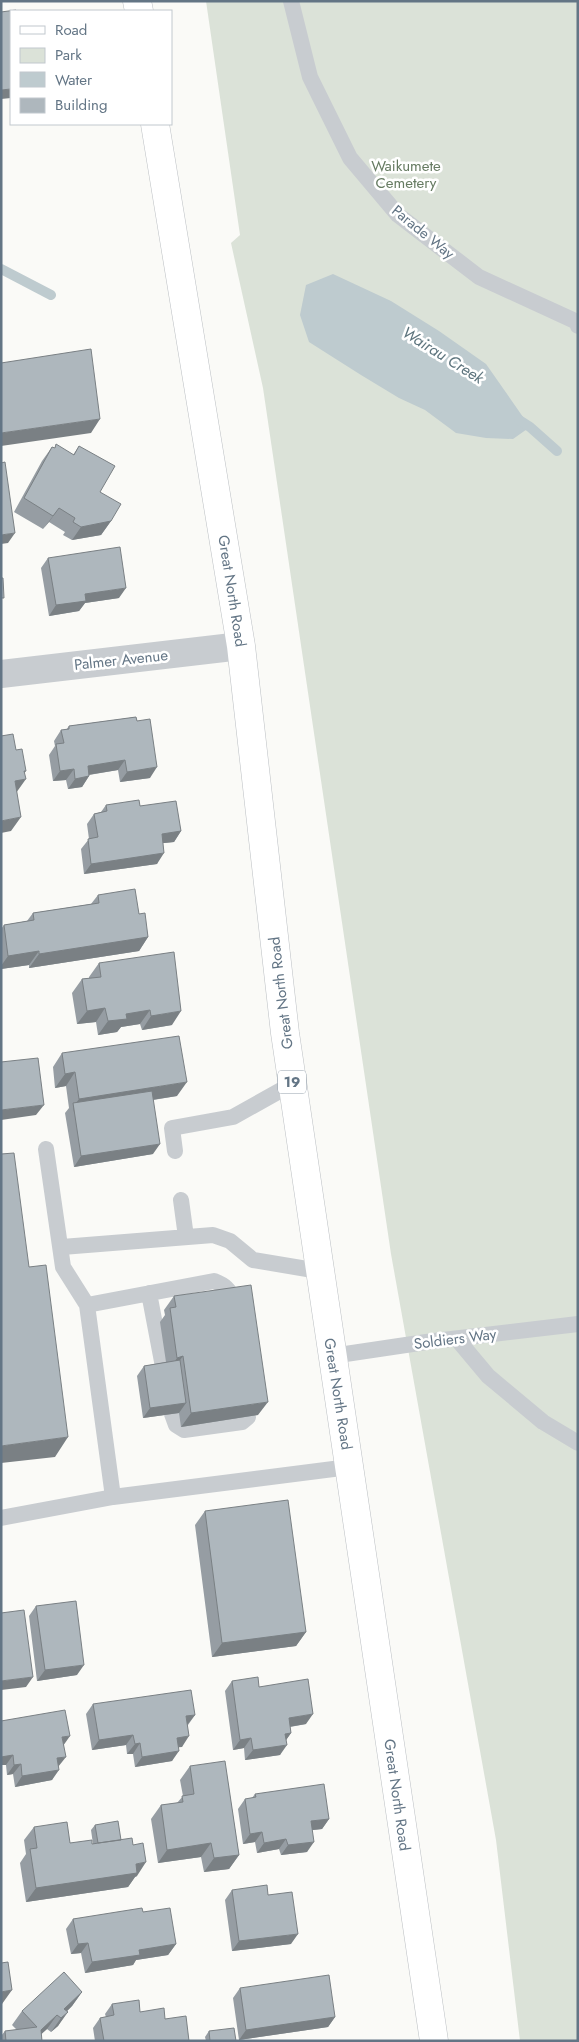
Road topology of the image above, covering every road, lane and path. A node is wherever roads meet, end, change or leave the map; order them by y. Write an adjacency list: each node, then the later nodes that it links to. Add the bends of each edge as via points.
1 (291, 1): 3 (lane, Parade Way, via 310,76 350,158 398,215 479,277)
2 (155, 125): 5 (main road, Great North Road / 19)
3 (577, 322): 4 (lane, Parade Way)
4 (578, 326)
5 (241, 646): 6 (street, Palmer Avenue); 7 (main road, Great North Road / 19)
6 (1, 674)
7 (292, 1084): 9 (lane, via 233,1117 172,1128); 13 (main road, Great North Road / 19)
8 (46, 1148): 12 (lane)
9 (175, 1151)
10 (181, 1200): 11 (lane)
11 (186, 1237): 12 (lane); 13 (lane, via 213,1235 230,1241 253,1260)
12 (62, 1247): 16 (lane, via 64,1267)
13 (319, 1271): 19 (main road, Great North Road / 19)
14 (149, 1293): 15 (lane, via 214,1281 223,1284); 16 (lane); 20 (lane)
15 (233, 1300)
16 (87, 1305): 25 (lane)
17 (578, 1324): 18 (lane, Soldiers Way)
18 (457, 1339): 19 (lane, Soldiers Way); 23 (lane, via 488,1376 543,1422)
19 (332, 1356): 24 (main road, Great North Road / 19)
20 (164, 1372)
21 (172, 1414): 22 (lane, via 176,1425 184,1430 242,1422)
22 (248, 1417)
23 (578, 1443)
24 (348, 1466): 25 (lane); 27 (main road, Great North Road / 19)
25 (113, 1497): 26 (lane)
26 (1, 1518)
27 (434, 2041)

